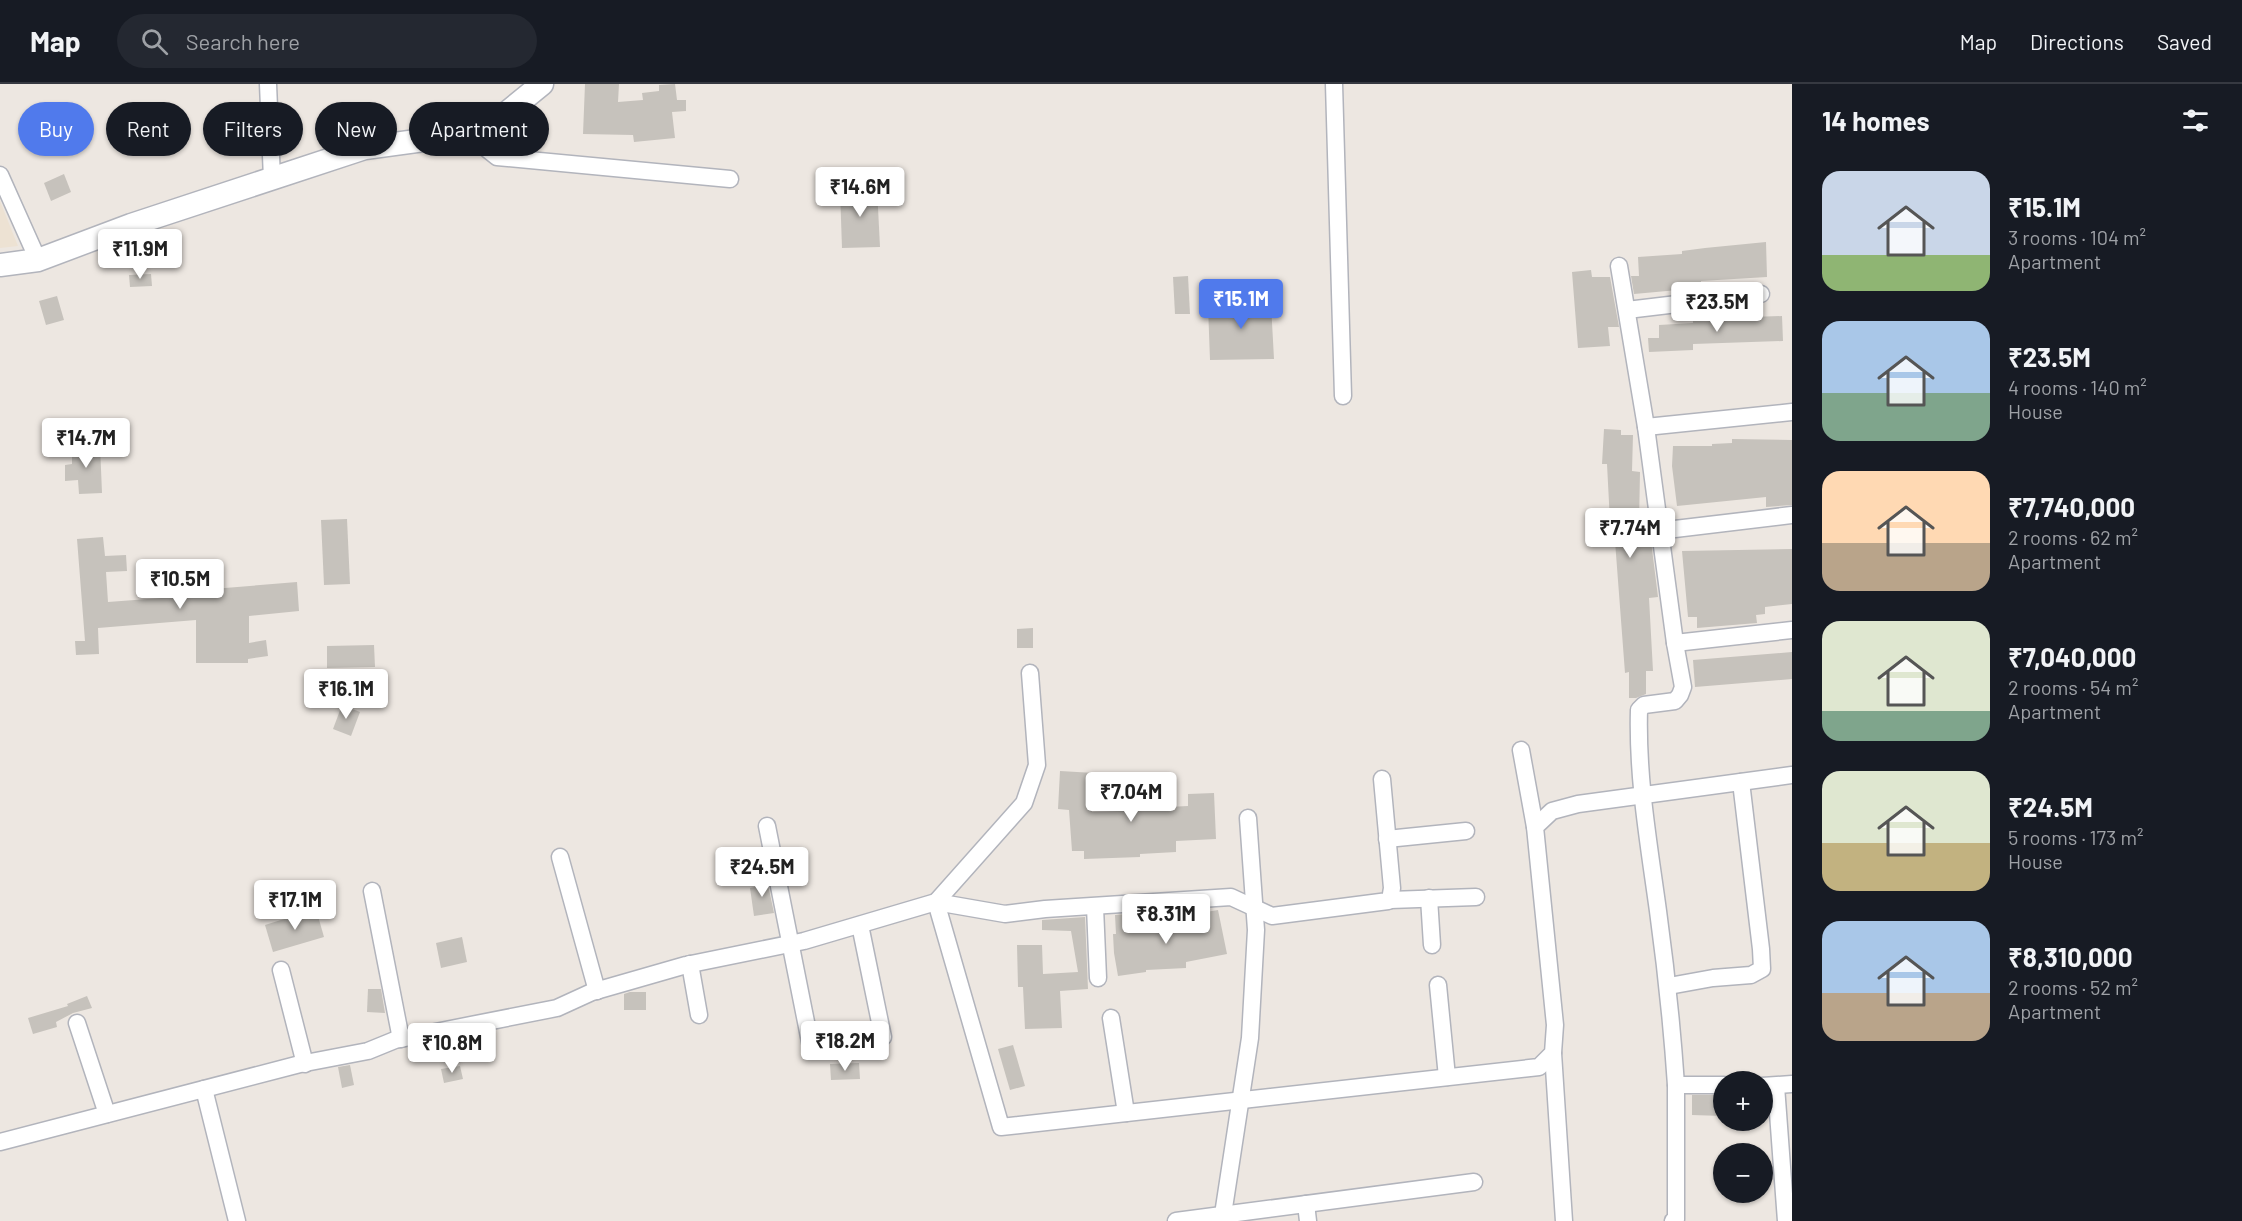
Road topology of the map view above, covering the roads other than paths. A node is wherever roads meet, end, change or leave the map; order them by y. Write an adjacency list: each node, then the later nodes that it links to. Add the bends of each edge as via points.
1 (268, 84): 8 (street)
2 (542, 84): 4 (main road)
3 (1334, 84): 15 (street)
4 (520, 102)
5 (409, 142): 8 (main road, via 365,148)
6 (495, 156): 9 (street)
7 (0, 175): 10 (street)
8 (272, 178): 10 (main road)
9 (730, 179)
10 (38, 260): 11 (main road)
11 (0, 265)
12 (1620, 266): 14 (street)
13 (1761, 294): 14 (street)
14 (1627, 310): 17 (street)
15 (1343, 396)
16 (1792, 412): 17 (street)
17 (1646, 427): 19 (street)
18 (1792, 514): 19 (street)
19 (1658, 531): 21 (street)
20 (1792, 630): 21 (street)
21 (1675, 643): 27 (street, via 1683,687 1680,695 1675,700 1644,705 1639,711)
22 (1030, 673): 38 (street, via 1037,765 1024,803)
23 (1521, 750): 30 (street)
24 (1792, 775): 26 (street)
25 (1382, 779): 32 (street)
26 (1741, 782): 27 (street); 48 (street, via 1762,969 1751,975)
27 (1642, 795): 30 (street, via 1552,811); 48 (street)
28 (1248, 818): 39 (street)
29 (767, 826): 42 (street)
30 (1535, 827): 56 (street, via 1555,1025)
31 (1466, 831): 32 (street)
32 (1387, 839): 37 (street)
33 (560, 857): 49 (street)
34 (372, 891): 54 (street)
35 (1476, 897): 36 (street)
36 (1429, 898): 37 (street); 43 (street)
37 (1390, 900): 39 (street, via 1272,916)
38 (936, 902): 40 (street, via 1005,914); 41 (street); 64 (street, via 1001,1127)
39 (1253, 906): 40 (street, via 1231,897); 63 (street, via 1256,930 1250,1038)
40 (1095, 908): 46 (street)
41 (860, 924): 42 (street); 53 (street)
42 (790, 944): 44 (street); 55 (street)
43 (1432, 945)
44 (690, 964): 49 (street); 50 (street)
45 (281, 970): 57 (street)
46 (1098, 978)
47 (1438, 985): 58 (street)
48 (1669, 986): 59 (street)
49 (597, 991): 54 (street, via 557,1008)
50 (699, 1015)
51 (1111, 1018): 64 (street)
52 (77, 1023): 65 (street)
53 (883, 1037)
54 (401, 1039): 57 (street, via 368,1051)
55 (811, 1047)
56 (1553, 1053): 58 (street, via 1539,1067); 72 (street)
57 (305, 1064): 62 (street)
58 (1447, 1077): 63 (street)
59 (1676, 1085): 60 (street); 73 (street)
60 (1713, 1085)
61 (1777, 1085): 74 (street)
62 (204, 1089): 65 (street); 70 (street)
63 (1240, 1100): 64 (street); 69 (street)
64 (1126, 1113)
65 (107, 1114): 66 (street)
66 (0, 1142)
67 (1474, 1182): 68 (street)
68 (1307, 1213): 69 (street)
69 (1222, 1218): 71 (street)
70 (237, 1221)
71 (1176, 1221)
72 (1564, 1221)
73 (1673, 1221)
74 (1786, 1221)

